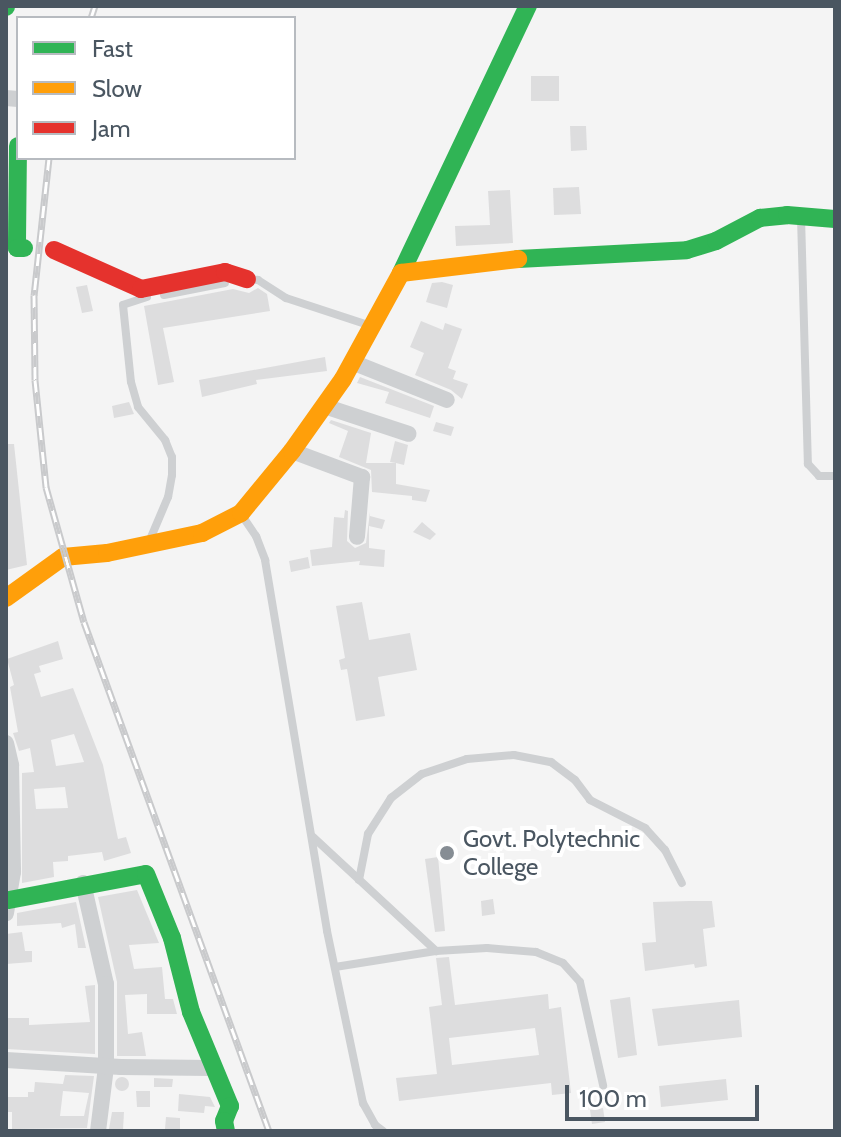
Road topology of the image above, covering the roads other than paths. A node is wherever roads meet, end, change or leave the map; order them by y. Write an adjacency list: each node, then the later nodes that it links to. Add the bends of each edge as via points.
1 (528, 6): 7 (street)
2 (18, 160): 5 (street, via 17,248)
3 (801, 216): 4 (street); 7 (street, via 760,218 687,250 530,257); 15 (lane, via 808,464 819,476)
4 (835, 219)
5 (24, 248)
6 (54, 250): 8 (street, via 141,289 225,272)
7 (401, 273): 9 (street)
8 (247, 279): 9 (lane, via 286,298); 18 (lane, via 123,305 138,407 172,457 168,497)
9 (372, 326): 10 (street)
10 (352, 362): 11 (street); 12 (street)
11 (447, 400)
12 (324, 406): 13 (street); 14 (street)
13 (409, 434)
14 (292, 451): 16 (street); 17 (street, via 362,477)
15 (835, 476)
16 (241, 513): 18 (street, via 202,533); 21 (lane, via 265,560)
17 (357, 537)
18 (147, 545): 19 (street, via 63,557)
19 (6, 598)
20 (6, 743): 25 (street, via 13,872)
21 (312, 836): 22 (lane); 27 (lane)
22 (359, 880): 24 (lane, via 368,834 391,798 422,774 467,759 514,755 551,762 590,800 645,828 665,850); 26 (lane)
23 (83, 883): 25 (street); 29 (street, via 106,984); 30 (street, via 146,874 172,938)
24 (682, 883)
25 (8, 907)
26 (436, 951): 27 (lane); 31 (lane, via 536,952 563,963 580,982)
27 (335, 967): 34 (lane, via 363,1103)
28 (6, 1060): 29 (street)
29 (106, 1067): 30 (street); 32 (street)
30 (211, 1068): 33 (street, via 230,1106)
31 (603, 1085)
32 (98, 1131)
33 (226, 1131)
34 (383, 1131)

